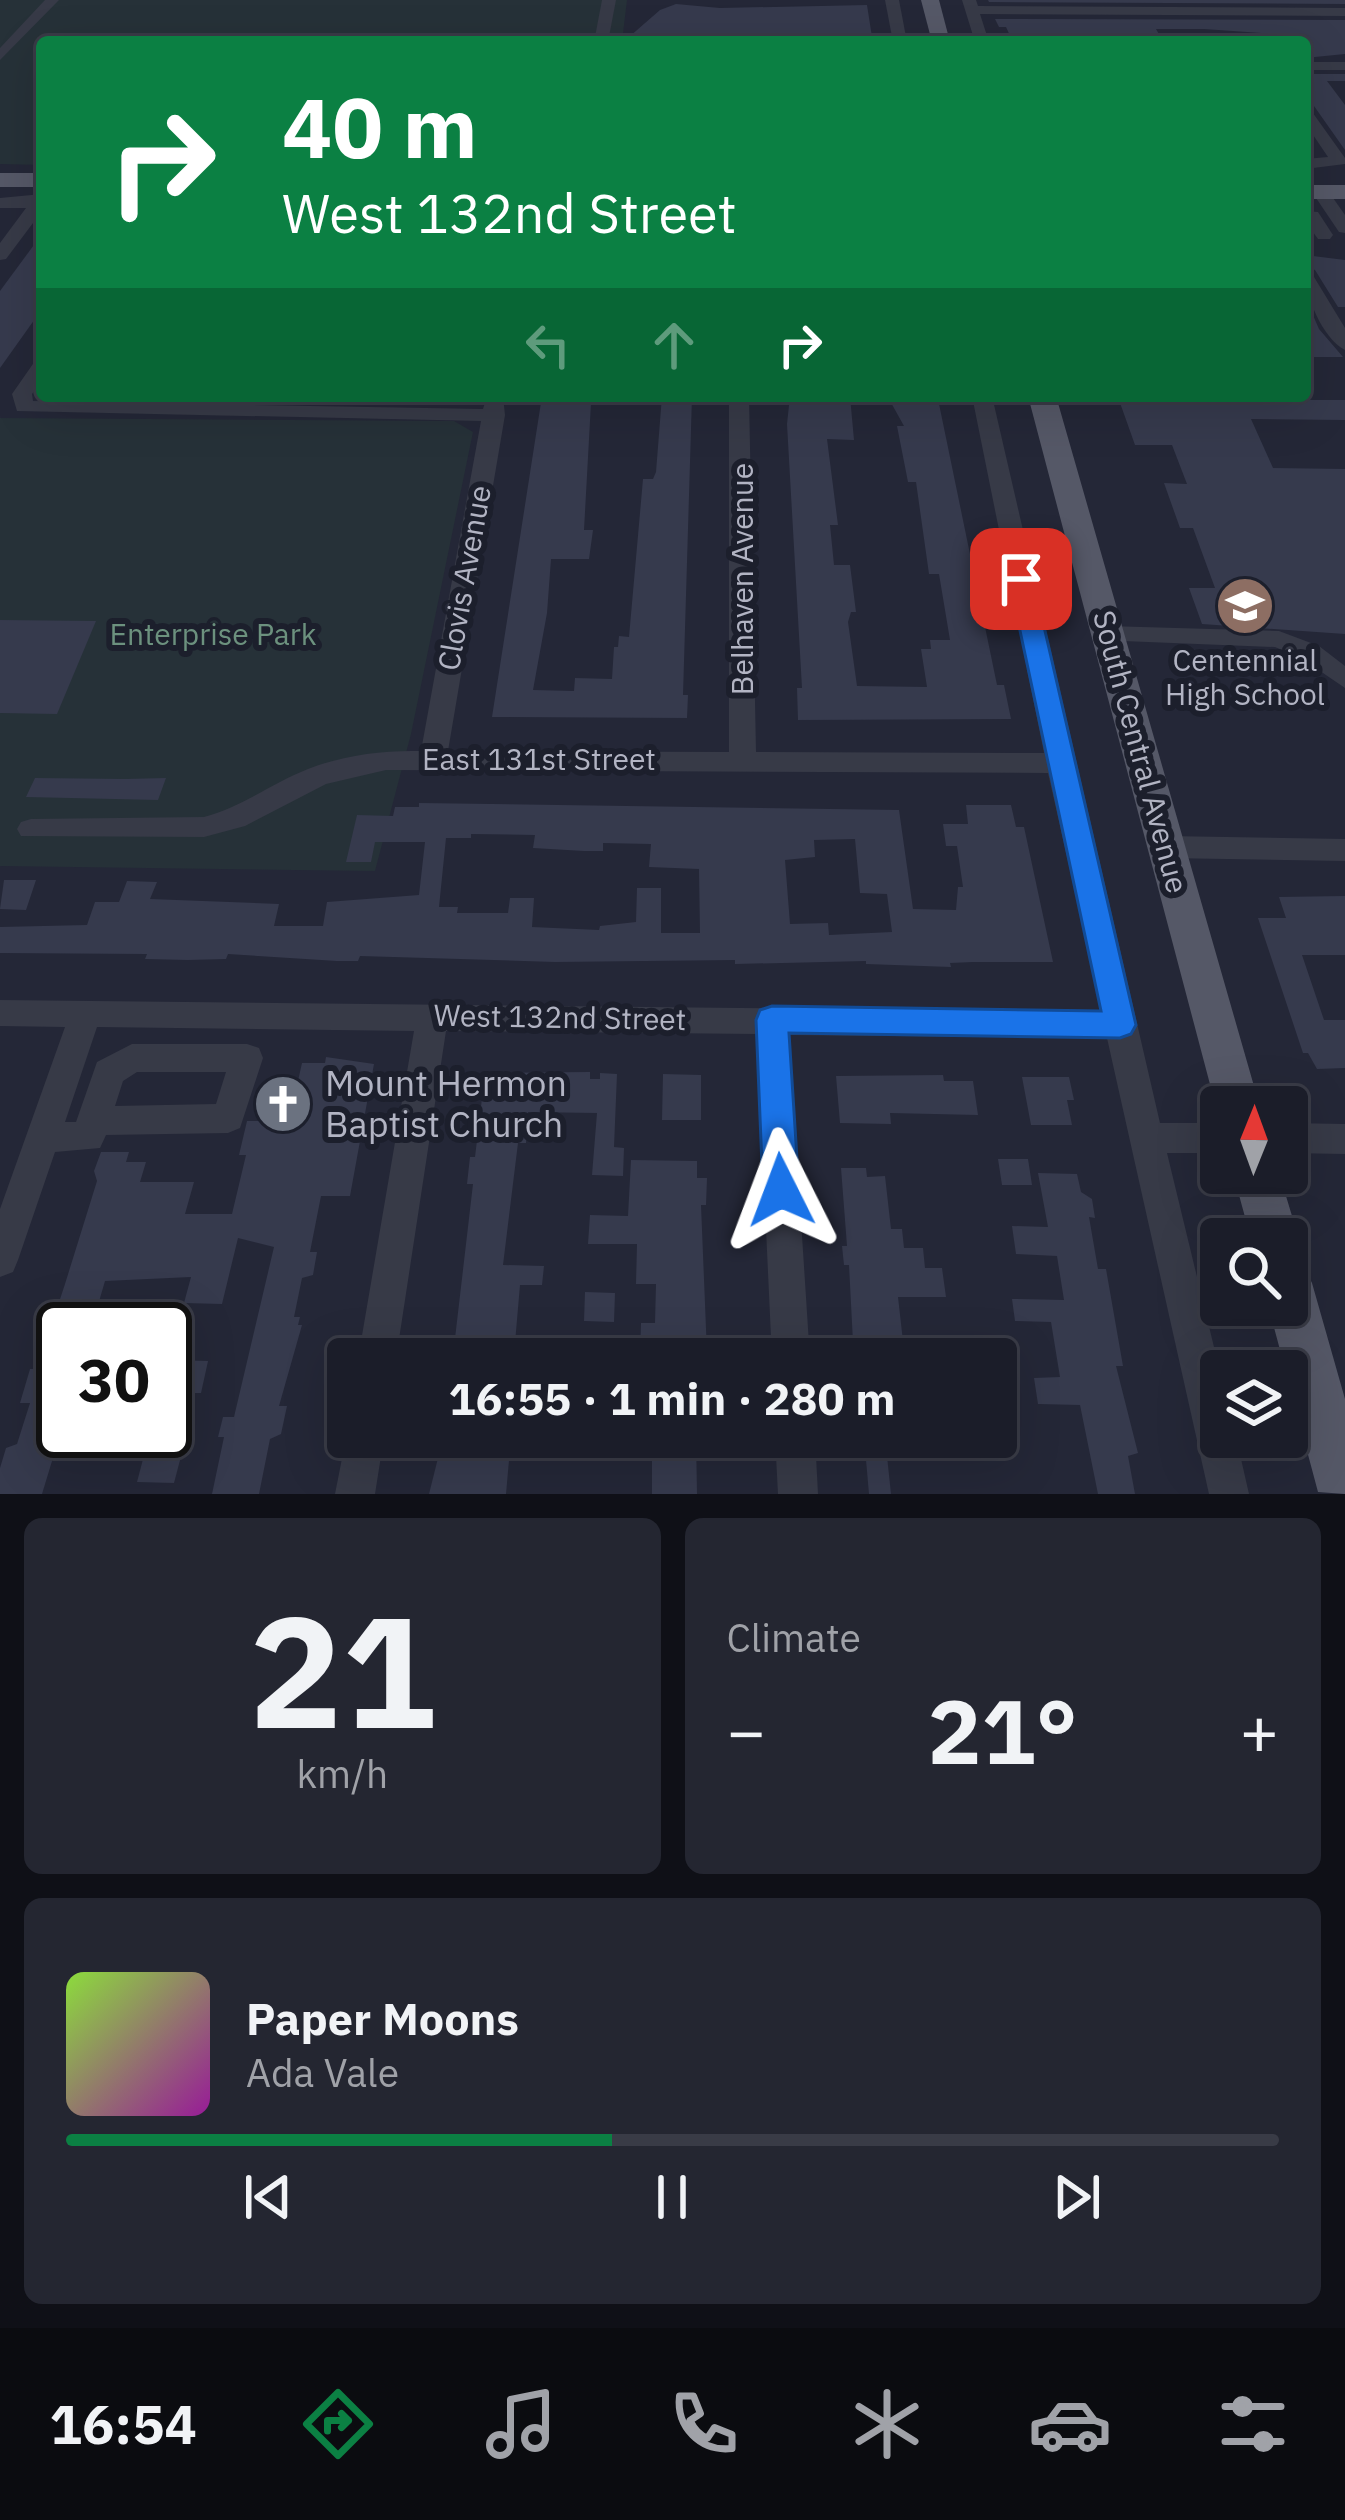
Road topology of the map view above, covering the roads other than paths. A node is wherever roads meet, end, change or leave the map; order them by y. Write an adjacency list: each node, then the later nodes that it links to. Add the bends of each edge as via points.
1 (52, 0): 11 (street)
2 (609, 0): 7 (street)
3 (892, 0): 8 (street)
4 (930, 0): 9 (main road)
5 (970, 5): 6 (street); 10 (street)
6 (1345, 12)
7 (602, 36)
8 (899, 36)
9 (939, 36)
10 (980, 36)
11 (0, 56)
12 (1311, 66): 13 (street)
13 (1345, 66)
14 (1311, 120): 15 (street, via 1340,161)
15 (1311, 164)
16 (0, 180): 17 (main road)
17 (36, 192)
18 (36, 195): 20 (street)
19 (36, 200): 22 (street)
20 (0, 203)
21 (1311, 216): 23 (street, via 1324,236)
22 (10, 229): 24 (street)
23 (1311, 235)
24 (0, 255)
25 (1311, 286): 26 (street)
26 (1345, 344)
27 (36, 376): 31 (street, via 21,403 44,410)
28 (739, 402): 36 (street, Belhaven Avenue)
29 (983, 402): 37 (street)
30 (1044, 402): 33 (main road, South Central Avenue)
31 (244, 404): 32 (street)
32 (495, 405): 35 (street, Clovis Avenue)
33 (1107, 634): 34 (street, via 1279,639); 39 (main road, South Central Avenue)
34 (1345, 679)
35 (433, 759): 36 (street, East 131st Street); 38 (street, East 131st Street, via 351,765 204,827)
36 (743, 762): 37 (street, East 131st Street)
37 (1060, 763): 47 (street)
38 (31, 829)
39 (1166, 848): 40 (street); 50 (main road, South Central Avenue)
40 (1345, 850)
41 (0, 1013): 42 (street, West 132nd Street)
42 (86, 1014): 43 (street, West 132nd Street); 52 (street)
43 (183, 1015): 44 (street, West 132nd Street); 48 (street)
44 (257, 1015): 45 (street, West 132nd Street); 49 (street)
45 (432, 1016): 46 (street, West 132nd Street); 59 (street)
46 (772, 1020): 47 (street, West 132nd Street); 60 (street)
47 (1120, 1025): 53 (street)
48 (169, 1058): 49 (street); 51 (street, via 132,1058 109,1072)
49 (247, 1058): 51 (street, via 228,1118)
50 (1232, 1086)
51 (93, 1121): 52 (street, via 88,1137)
52 (43, 1137): 57 (street)
53 (1147, 1138): 54 (street); 66 (street)
54 (1200, 1138)
55 (1308, 1138): 56 (street)
56 (1345, 1139)
57 (0, 1260)
58 (1299, 1326): 63 (main road)
59 (380, 1338)
60 (789, 1338)
61 (361, 1458): 64 (street)
62 (796, 1458): 65 (street)
63 (1345, 1492)
64 (355, 1494)
65 (798, 1494)
66 (1229, 1494)

